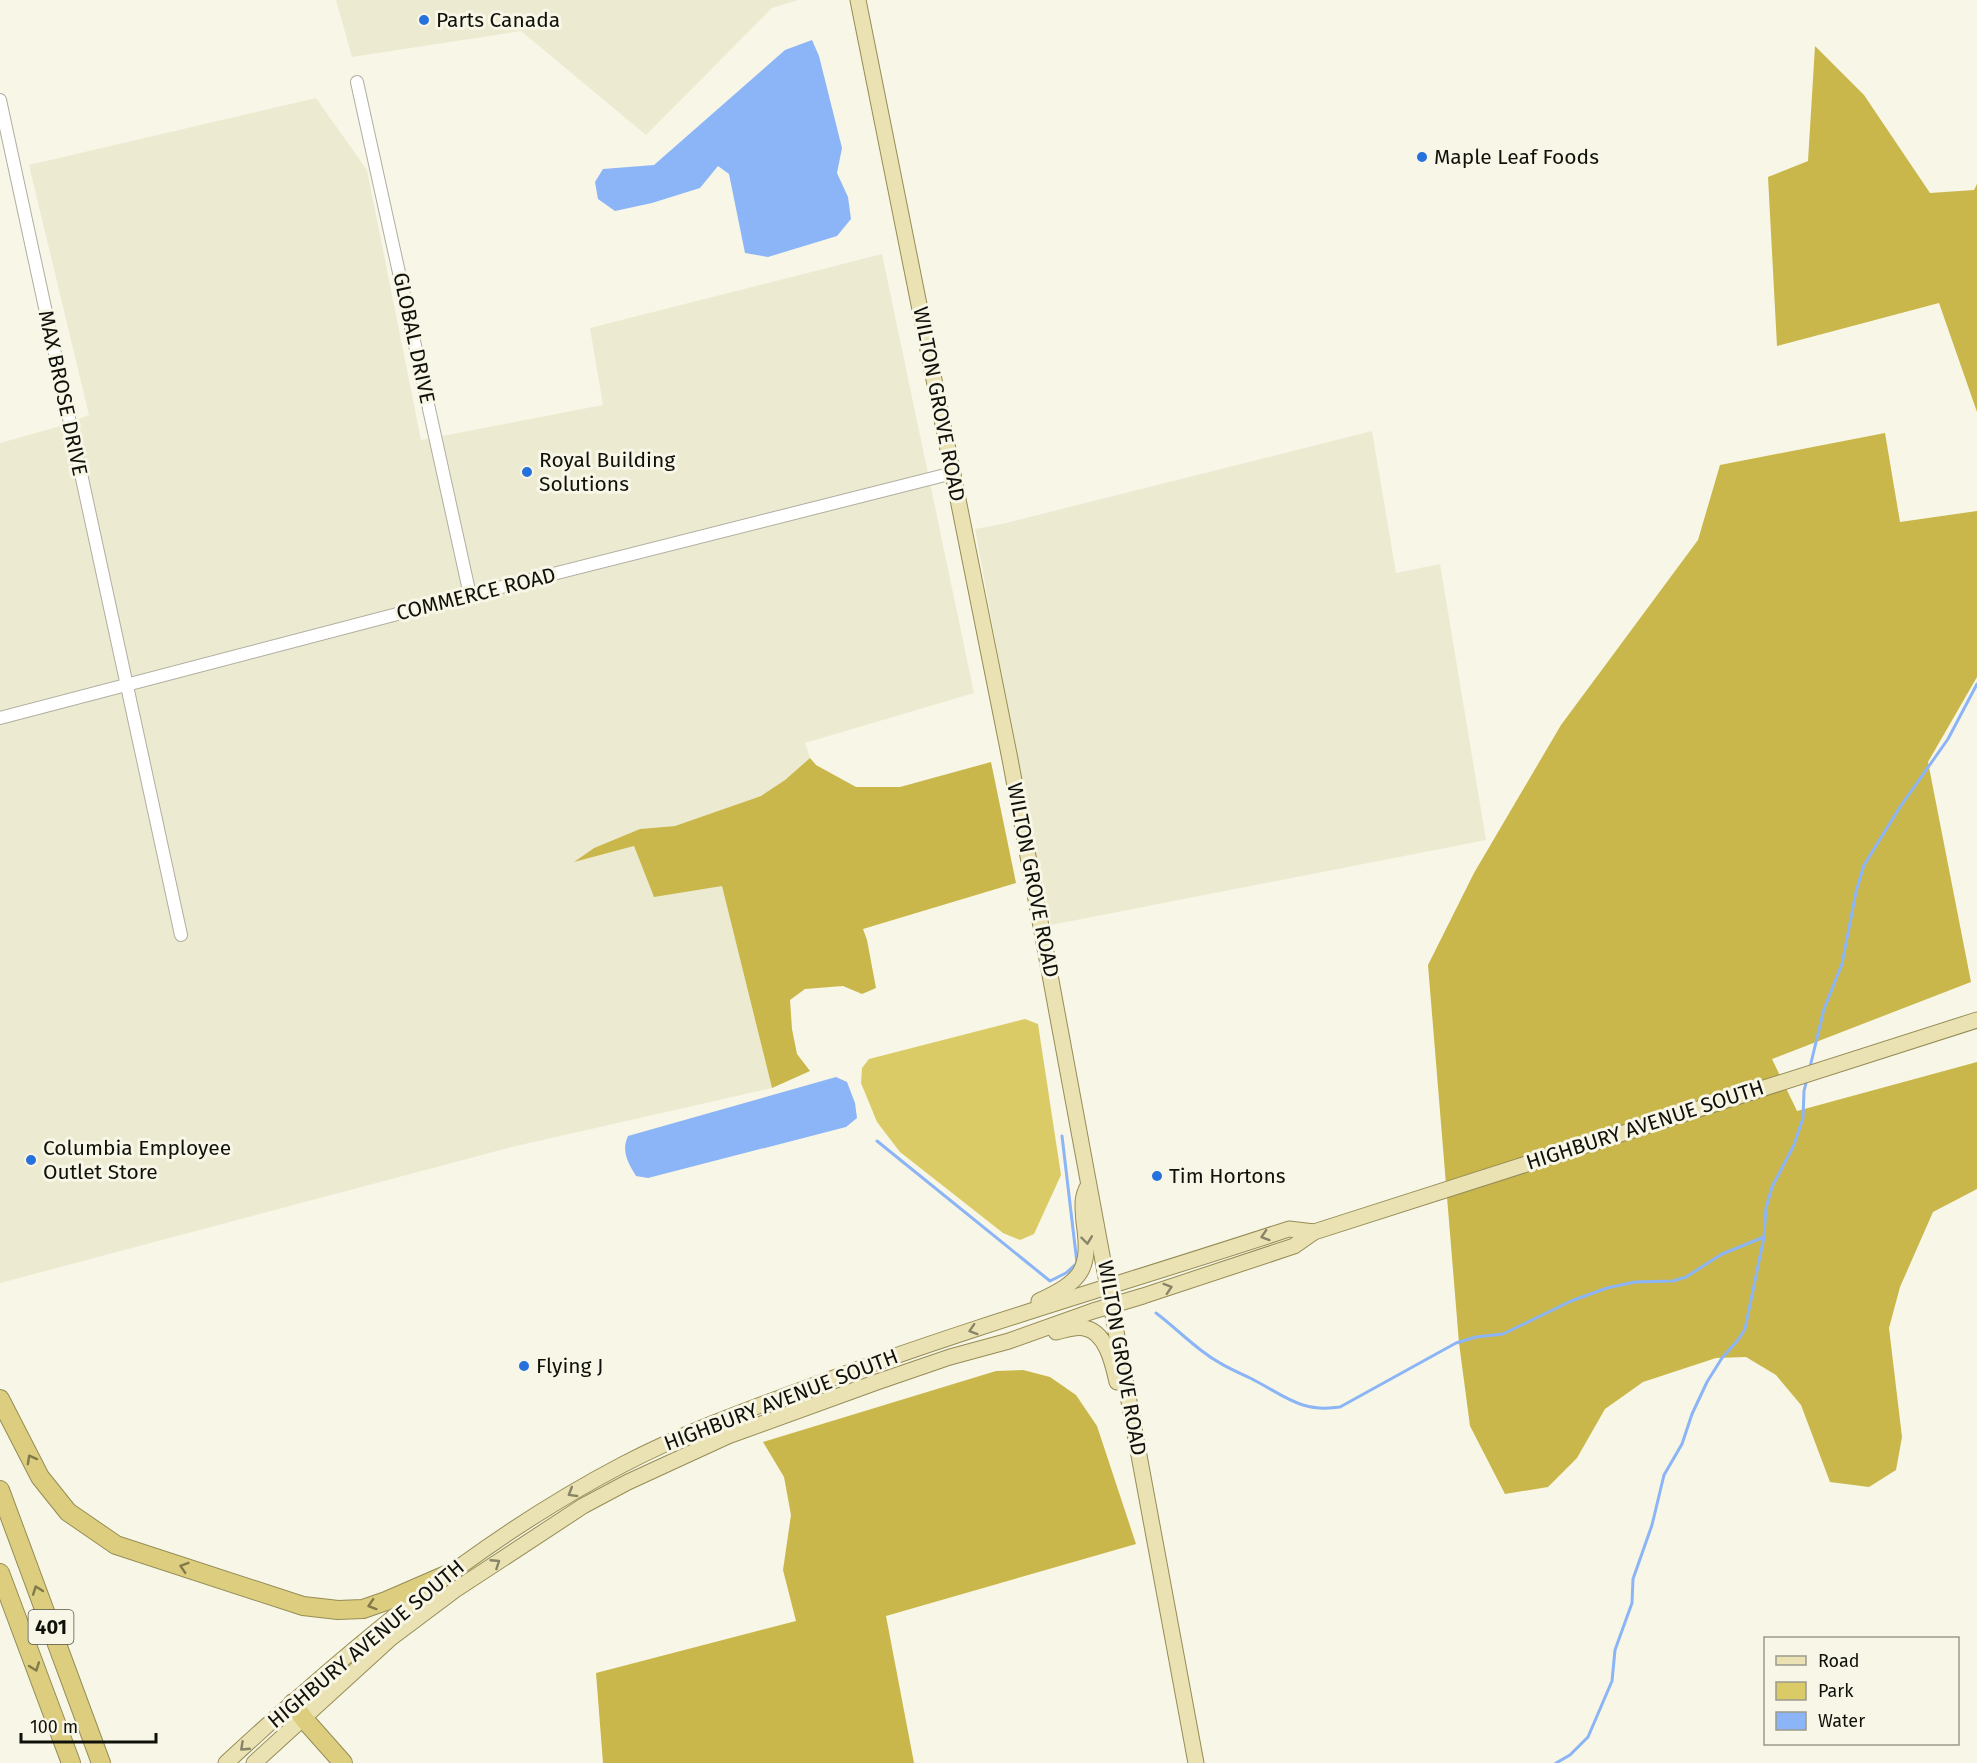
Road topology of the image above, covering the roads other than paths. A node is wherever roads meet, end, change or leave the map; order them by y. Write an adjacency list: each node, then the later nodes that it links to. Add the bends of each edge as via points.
1 (858, 0): 4 (main road, WILTON GROVE ROAD)
2 (357, 82): 5 (street, GLOBAL DRIVE)
3 (0, 100): 6 (street, MAX BROSE DRIVE)
4 (953, 473): 5 (street, COMMERCE ROAD); 10 (main road, WILTON GROVE ROAD)
5 (470, 595): 6 (street, COMMERCE ROAD)
6 (126, 685): 7 (street, COMMERCE ROAD); 8 (street, MAX BROSE DRIVE)
7 (0, 718)
8 (181, 935)
9 (1977, 1020): 11 (main road, HIGHBURY AVENUE SOUTH)
10 (1090, 1183): 12 (main road, WILTON GROVE ROAD); 14 (main road, one-way to 14, via 1082,1207 1088,1250 1079,1275 1069,1285)
11 (1314, 1232): 12 (main road, HIGHBURY AVENUE SOUTH, one-way to 12, via 1289,1229); 13 (main road, HIGHBURY AVENUE SOUTH, one-way to 11, via 1294,1246)
12 (1109, 1287): 13 (main road, WILTON GROVE ROAD); 14 (main road, HIGHBURY AVENUE SOUTH)
13 (1112, 1305): 15 (main road, HIGHBURY AVENUE SOUTH); 17 (main road, WILTON GROVE ROAD)
14 (1003, 1320): 20 (main road, HIGHBURY AVENUE SOUTH, one-way to 20, via 869,1364 699,1428 576,1490)
15 (1009, 1341): 17 (main road, via 1075,1328 1096,1332 1108,1351); 23 (main road, HIGHBURY AVENUE SOUTH, one-way to 15, via 390,1638 583,1506 728,1436 950,1357)
16 (0, 1399): 20 (highway, one-way to 16, via 363,1609 338,1610 303,1606 116,1545 68,1512 40,1477)
17 (1143, 1477): 30 (main road, WILTON GROVE ROAD)
18 (0, 1490): 21 (highway, 401, one-way to 18)
19 (0, 1573): 24 (highway, 401, one-way to 24)
20 (446, 1575): 22 (main road, HIGHBURY AVENUE SOUTH)
21 (63, 1660): 25 (highway, 401); 26 (highway)
22 (293, 1703): 23 (highway); 27 (main road, HIGHBURY AVENUE SOUTH, one-way to 27)
23 (304, 1719): 28 (main road, HIGHBURY AVENUE SOUTH); 29 (highway)
24 (71, 1763)
25 (101, 1763)
26 (111, 1763)
27 (226, 1763)
28 (254, 1763)
29 (343, 1763)
30 (1196, 1763)

